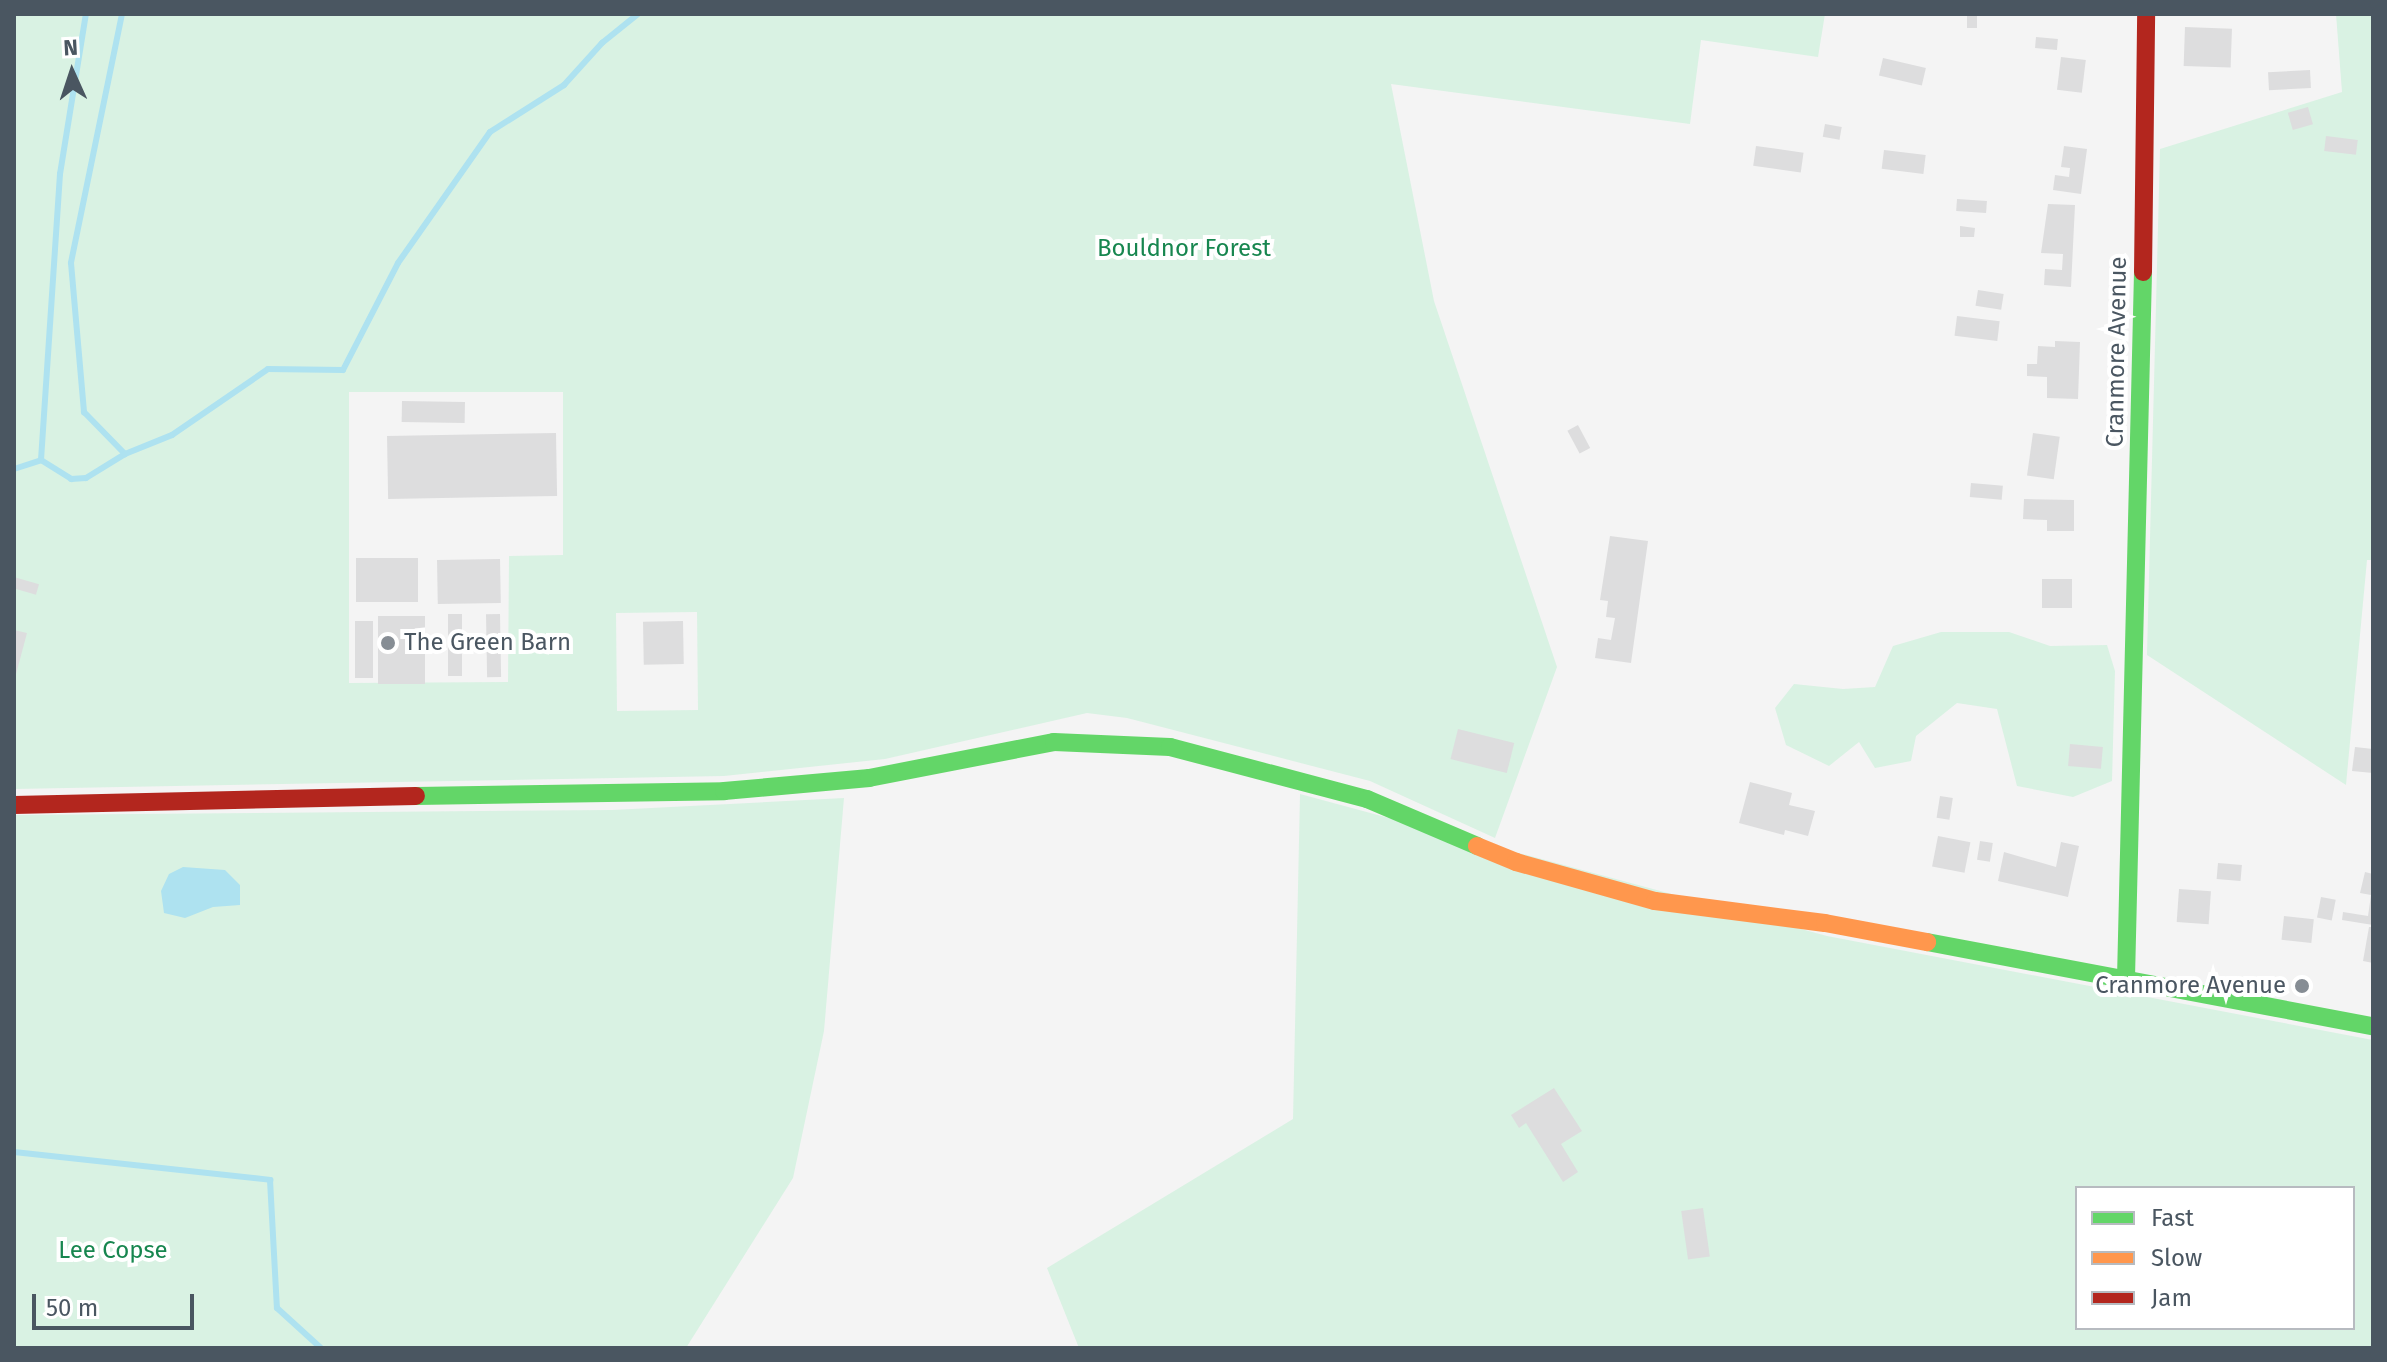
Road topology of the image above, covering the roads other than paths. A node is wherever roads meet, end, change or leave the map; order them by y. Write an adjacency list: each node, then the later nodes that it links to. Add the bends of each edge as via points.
1 (2146, 14): 3 (main road, Cranmore Avenue)
2 (14, 805): 3 (main road, via 724,791 869,778 1054,742 1155,746 1367,799 1516,862 1647,899 1825,923)
3 (2126, 978): 4 (main road)
4 (2373, 1026)

